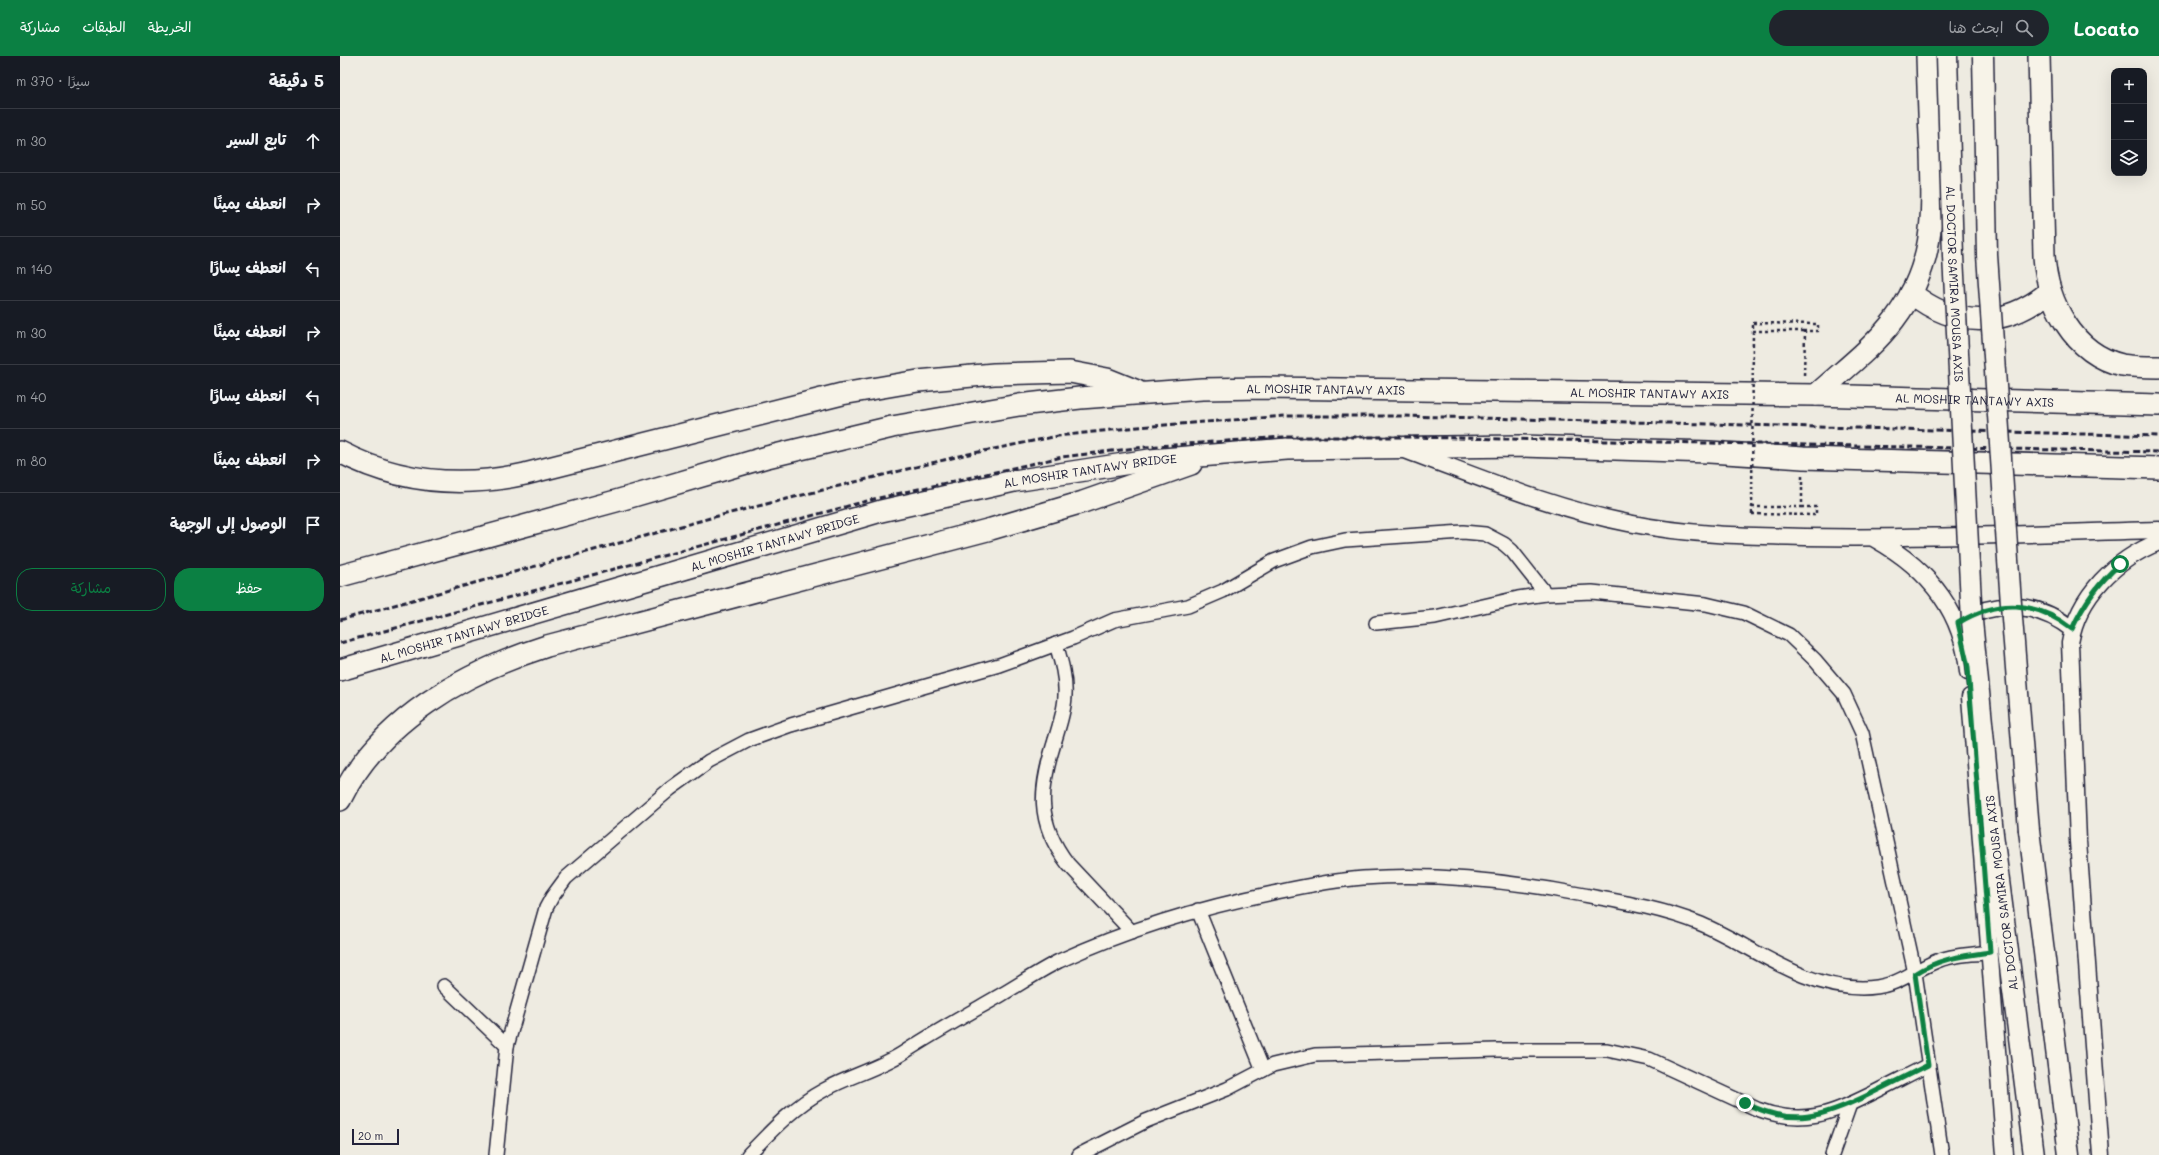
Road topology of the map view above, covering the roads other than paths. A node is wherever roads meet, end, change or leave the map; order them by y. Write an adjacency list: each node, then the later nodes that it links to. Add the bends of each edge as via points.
1 (1927, 56): 6 (highway, via 1933,215 1925,258)
2 (1947, 56): 41 (main road, AL DOCTOR SAMIRA MOUSA AXIS, bridge, via 1953,256 1972,621 1993,834)
3 (1983, 56): 42 (main road, bridge, via 1987,255 2012,618 2029,830)
4 (2039, 56): 5 (highway, via 2044,256)
5 (2050, 291): 6 (highway, via 2025,309 2011,315 1981,320 1951,316 1936,310); 7 (highway, via 2069,329 2098,355 2121,365)
6 (1911, 293): 9 (highway, via 1884,332)
7 (2159, 367)
8 (1141, 392): 9 (highway, AL MOSHIR TANTAWY AXIS, via 1264,388); 12 (highway, via 1107,379 1070,372 994,374 918,381 842,394 525,474 482,482 416,479 373,468); 18 (highway, via 1019,405 850,436)
9 (1810, 395): 10 (highway, AL MOSHIR TANTAWY AXIS)
10 (2159, 405)
11 (1396, 447): 13 (highway); 14 (highway, via 1616,448 1803,458); 16 (street, via 1538,500 1630,524 1726,535)
12 (340, 452)
13 (1218, 454): 24 (highway, AL MOSHIR TANTAWY BRIDGE, via 1081,469 933,499 823,528); 25 (highway, via 1128,487 1037,516 547,646 502,662 459,683 400,724 368,757)
14 (2159, 468)
15 (2159, 530): 16 (street)
16 (1875, 538): 21 (street, via 1893,549 1924,575)
17 (2159, 542): 22 (street, via 2134,554 2107,575 2086,600)
18 (340, 576)
19 (1546, 594): 20 (street, via 1435,617); 23 (street, via 1512,551 1485,534 1463,532 1345,540 1312,547 1274,561 1223,591 1188,606 1114,620); 29 (street, via 1592,592 1725,607 1760,619 1780,630 1826,670 1844,694 1862,733)
20 (1376, 623)
21 (1958, 623): 22 (street, via 1982,610 2016,606 2037,609); 28 (street, via 1968,667)
22 (2072, 629): 43 (street, via 2069,655 2078,841 2094,1087)
23 (1056, 644): 27 (street, via 1063,668 1065,697 1043,781 1042,796 1047,826 1059,853); 31 (street, via 999,665 770,732 729,749 689,774 566,878 552,897 546,908)
24 (340, 670)
25 (340, 800)
26 (1198, 910): 27 (street); 29 (street, via 1255,896 1345,880 1393,877 1474,880 1584,895 1677,916 1718,932 1799,974 1834,984 1876,987); 33 (street)
27 (1132, 932): 36 (street, via 1056,963 887,1062 826,1088 807,1099 789,1113)
28 (1990, 952): 29 (street, via 1949,957); 40 (street)
29 (1915, 974): 32 (street)
30 (444, 986): 31 (street)
31 (507, 1046): 35 (street)
32 (1928, 1065): 34 (street); 39 (street)
33 (1263, 1070): 34 (street, via 1315,1055 1607,1050 1649,1059 1770,1114 1811,1117); 37 (street, via 1227,1089 1167,1112)
34 (1850, 1104): 38 (street)
35 (496, 1155)
36 (748, 1155)
37 (1079, 1155)
38 (1832, 1155)
39 (1942, 1155)
40 (2005, 1155)
41 (2034, 1155)
42 (2069, 1155)
43 (2101, 1155)

